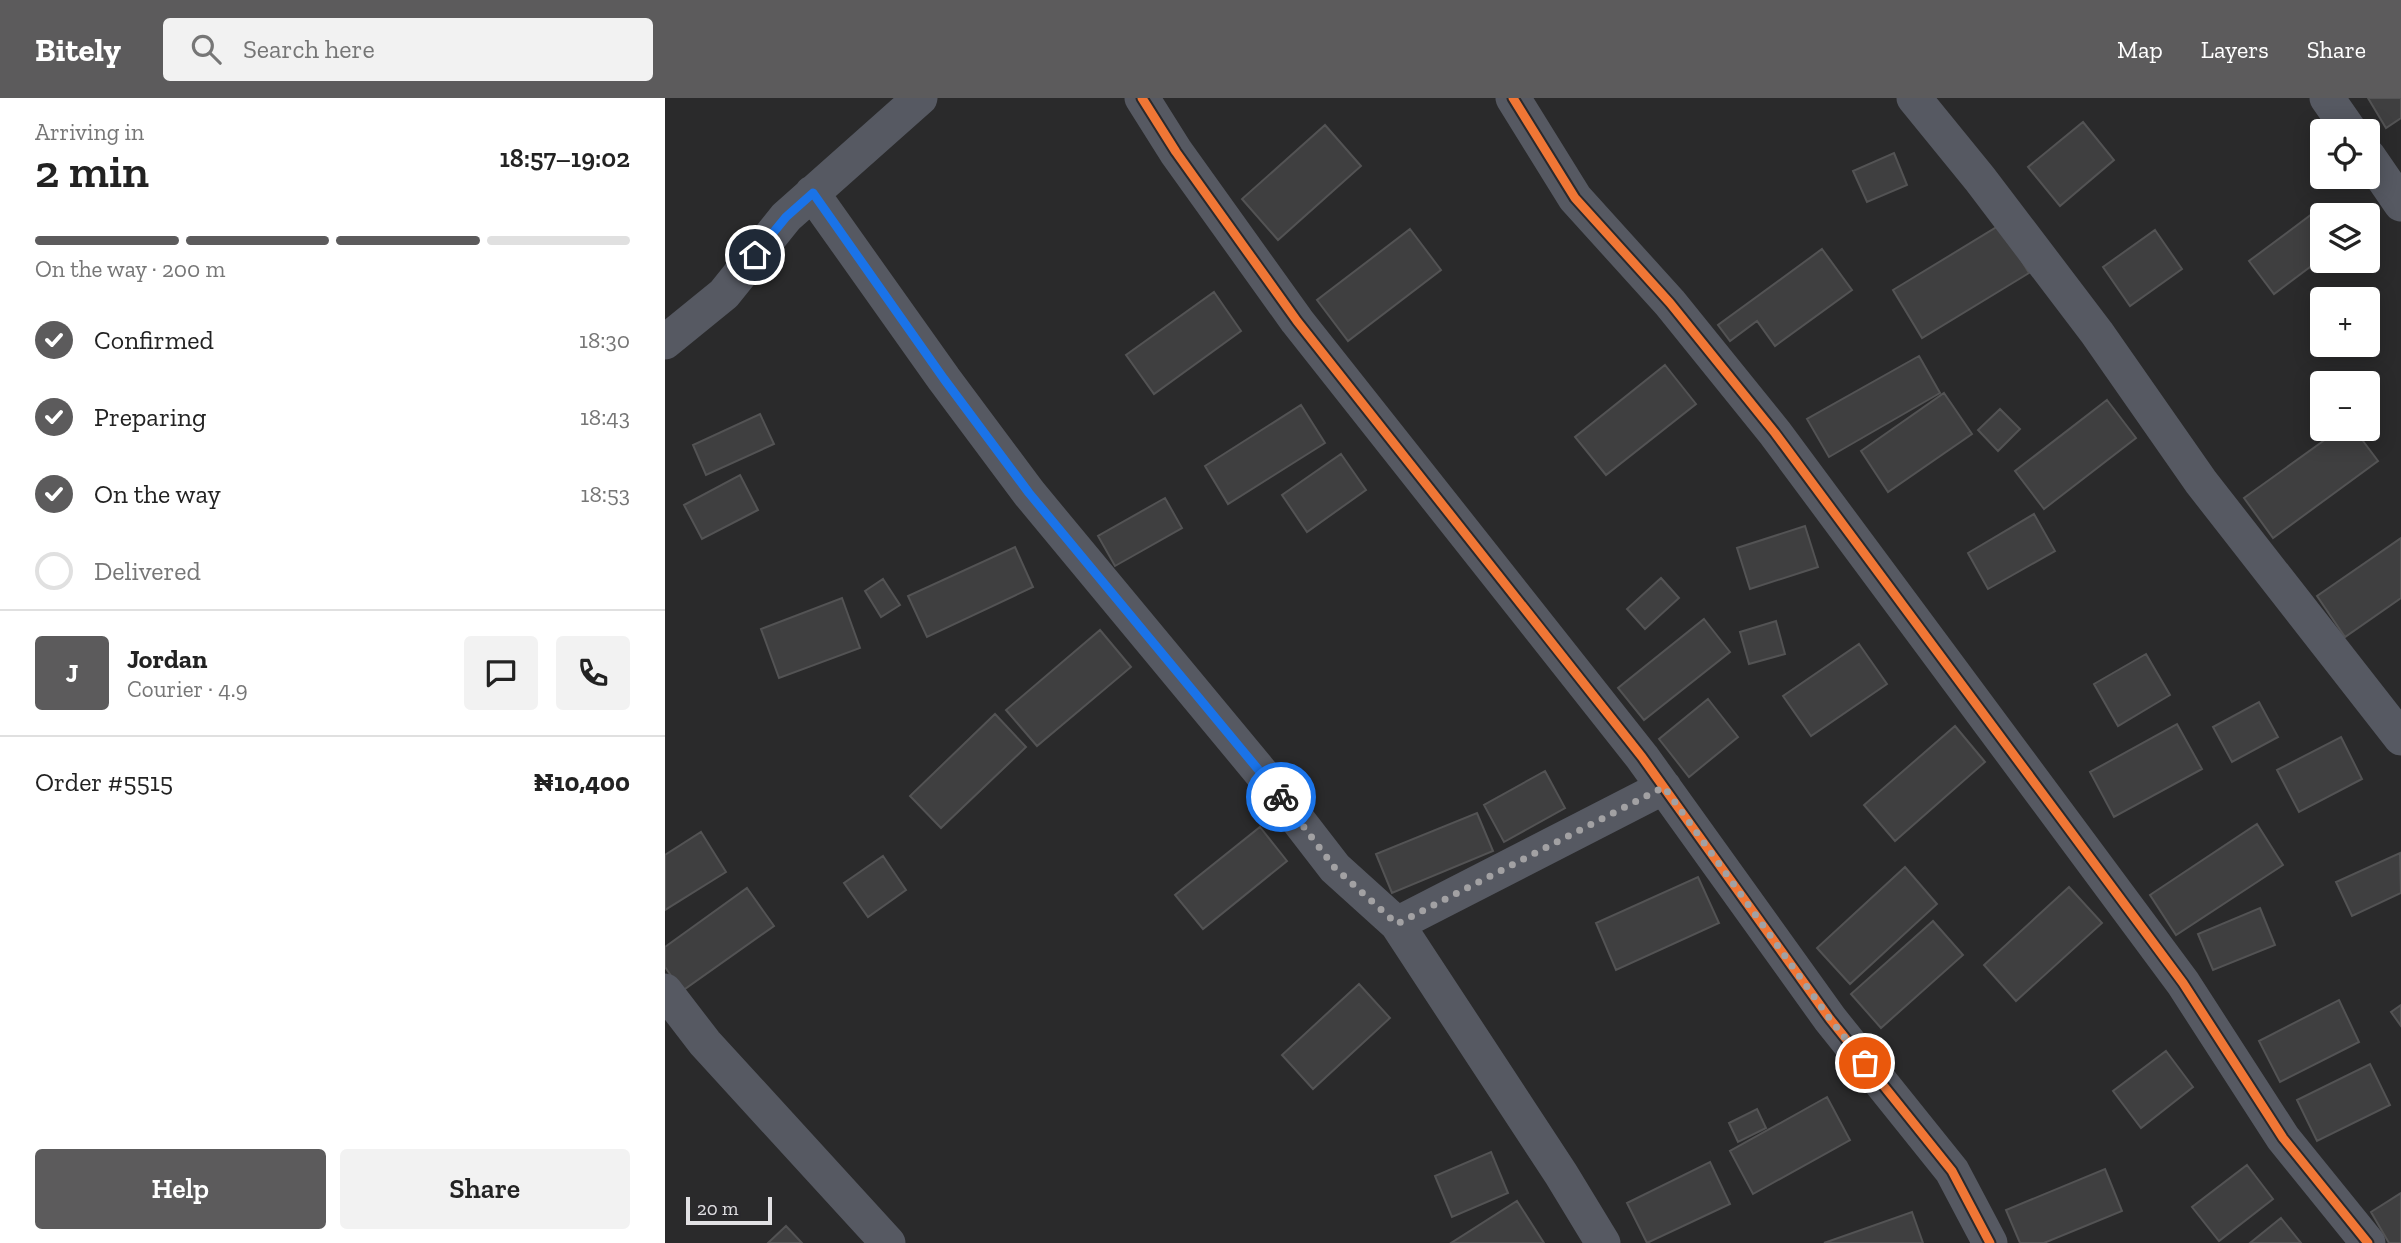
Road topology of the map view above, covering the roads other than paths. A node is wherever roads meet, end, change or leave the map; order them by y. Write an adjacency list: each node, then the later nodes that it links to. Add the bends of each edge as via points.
1 (920, 98): 8 (street)
2 (1142, 98): 12 (street, via 1297,321)
3 (1513, 98): 18 (street, via 1575,198 1670,303 1775,433 2183,983 2283,1138)
4 (1914, 98): 11 (street, via 2097,333 2201,482)
5 (2327, 98): 6 (street)
6 (2342, 119)
7 (2380, 173): 9 (street)
8 (813, 193): 10 (street, via 786,217 724,294); 13 (street, via 1029,493 1335,868)
9 (2401, 204)
10 (665, 342)
11 (2401, 738)
12 (1664, 787): 13 (street); 17 (street, via 1830,1019 1952,1171)
13 (1397, 924): 16 (street)
14 (665, 990): 15 (street, via 705,1042)
15 (888, 1243)
16 (1603, 1243)
17 (1990, 1243)
18 (2368, 1243)

